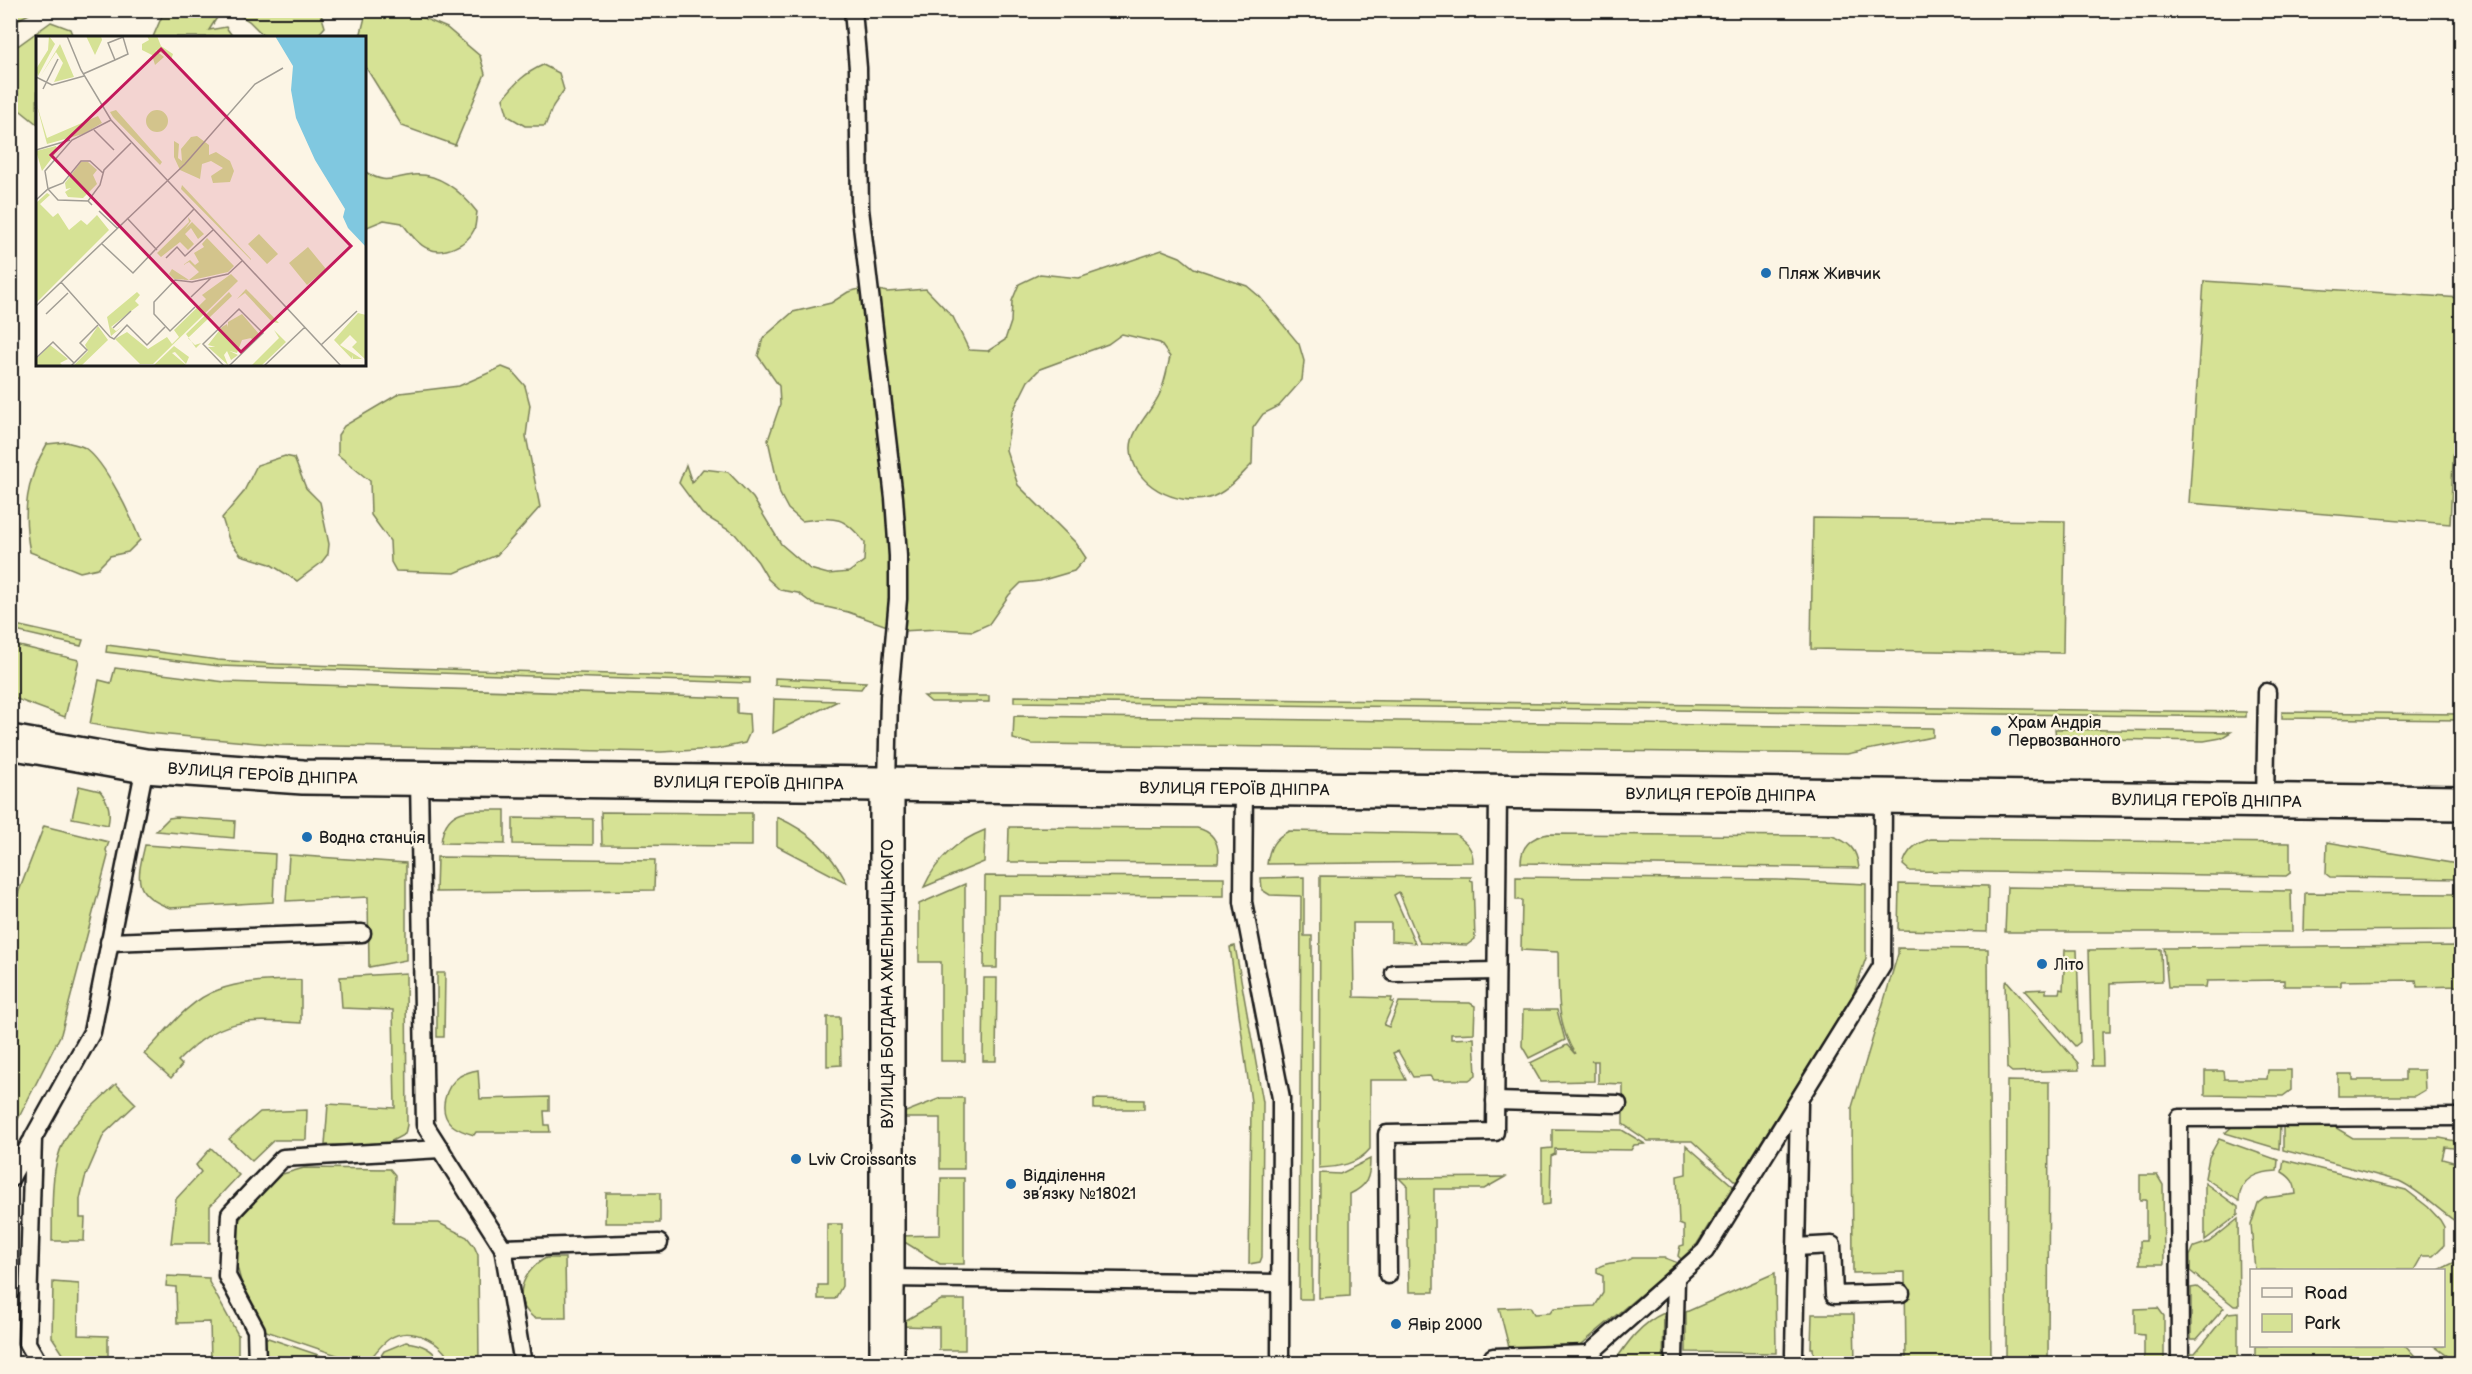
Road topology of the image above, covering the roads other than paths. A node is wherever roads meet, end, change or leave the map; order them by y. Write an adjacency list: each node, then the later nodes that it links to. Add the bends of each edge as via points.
1 (852, 10): 6 (lane, via 858,68 860,208 898,556)
2 (2267, 692): 10 (lane)
3 (10, 742): 4 (main road, ВУЛИЦЯ ГЕРОЇВ ДНІПРА)
4 (145, 766): 5 (main road, ВУЛИЦЯ ГЕРОЇВ ДНІПРА, via 303,777); 13 (lane)
5 (419, 778): 6 (main road, ВУЛИЦЯ ГЕРОЇВ ДНІПРА); 21 (lane, via 425,1125)
6 (887, 785): 7 (main road, ВУЛИЦЯ ГЕРОЇВ ДНІПРА); 27 (main road, ВУЛИЦЯ БОГДАНА ХМЕЛЬНИЦЬКОГО)
7 (1244, 788): 8 (main road, ВУЛИЦЯ ГЕРОЇВ ДНІПРА); 29 (lane, via 1243,902 1281,1098)
8 (1498, 791): 9 (main road, ВУЛИЦЯ ГЕРОЇВ ДНІПРА); 14 (lane)
9 (1883, 795): 10 (main road, ВУЛИЦЯ ГЕРОЇВ ДНІПРА); 17 (lane, via 1882,966)
10 (2265, 801): 11 (main road, ВУЛИЦЯ ГЕРОЇВ ДНІПРА)
11 (2462, 803)
12 (362, 933): 13 (lane)
13 (109, 942): 20 (lane, via 92,1032)
14 (1496, 971): 15 (lane); 16 (lane)
15 (1394, 973)
16 (1495, 1101): 18 (lane); 26 (lane, via 1495,1132 1387,1134)
17 (1799, 1101): 24 (lane); 28 (lane, via 1706,1251)
18 (1618, 1104)
19 (2462, 1117): 40 (lane, via 2179,1118)
20 (33, 1138): 22 (lane); 35 (lane, via 27,1343)
21 (441, 1149): 25 (lane); 36 (lane, via 283,1158 230,1214 227,1276 256,1330)
22 (10, 1179)
23 (659, 1243): 25 (lane)
24 (1796, 1247): 30 (lane, via 1832,1245 1834,1295); 31 (lane)
25 (503, 1248): 37 (lane)
26 (1388, 1275)
27 (887, 1278): 29 (lane); 38 (main road, ВУЛИЦЯ БОГДАНА ХМЕЛЬНИЦЬКОГО)
28 (1676, 1279): 33 (lane); 34 (lane)
29 (1280, 1283): 39 (lane)
30 (1901, 1293)
31 (1794, 1354)
32 (1493, 1357): 34 (lane)
33 (1674, 1358)
34 (1589, 1359)
35 (39, 1364)
36 (257, 1364)
37 (523, 1364)
38 (886, 1364)
39 (1280, 1364)
40 (2180, 1364)

